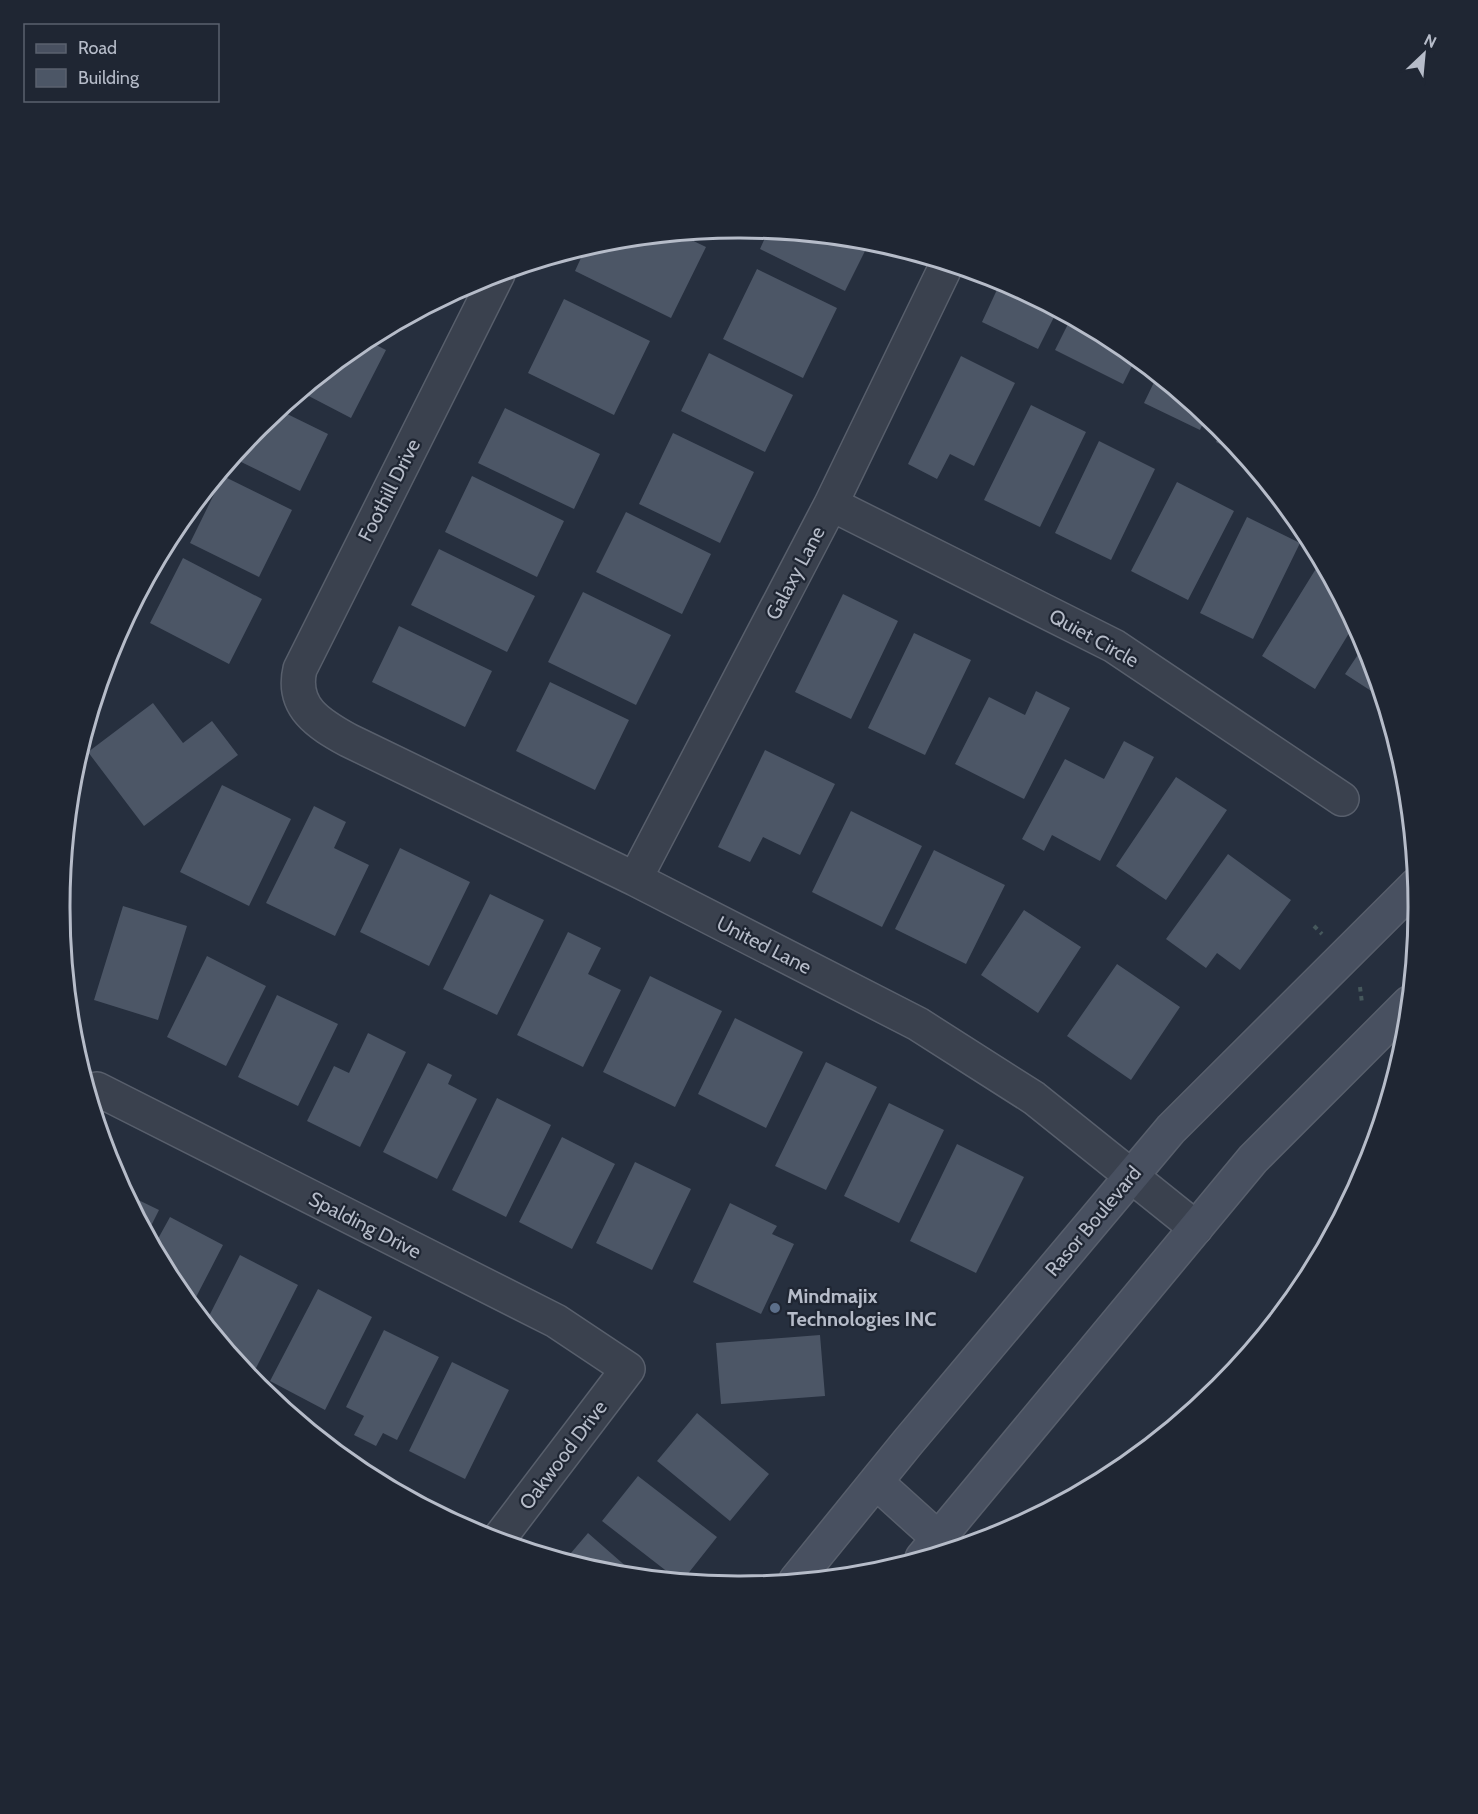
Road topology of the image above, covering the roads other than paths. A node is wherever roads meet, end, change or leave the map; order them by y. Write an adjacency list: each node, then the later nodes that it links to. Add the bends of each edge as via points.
1 (944, 271): 3 (street, Galaxy Lane)
2 (492, 286): 4 (street, Foothill Drive, via 300,669 296,684)
3 (831, 504): 5 (street, Quiet Circle, via 1114,646); 6 (street, Galaxy Lane)
4 (306, 708): 6 (street, United Lane, via 319,724 348,740)
5 (1342, 799)
6 (635, 879): 10 (street, United Lane, via 918,1024 1034,1098)
7 (1407, 894): 10 (main road, Rasor Boulevard, via 1171,1129)
8 (1399, 1012): 11 (main road, via 1253,1159)
9 (98, 1097): 12 (street, Spalding Drive, via 556,1321)
10 (1132, 1175): 11 (street, United Lane); 13 (main road, Rasor Boulevard)
11 (1196, 1228): 15 (main road)
12 (628, 1369): 14 (street, Oakwood Drive)
13 (876, 1482): 16 (main road); 17 (main road, Rasor Boulevard)
14 (504, 1533)
15 (931, 1547)
16 (930, 1548)
17 (802, 1572)

